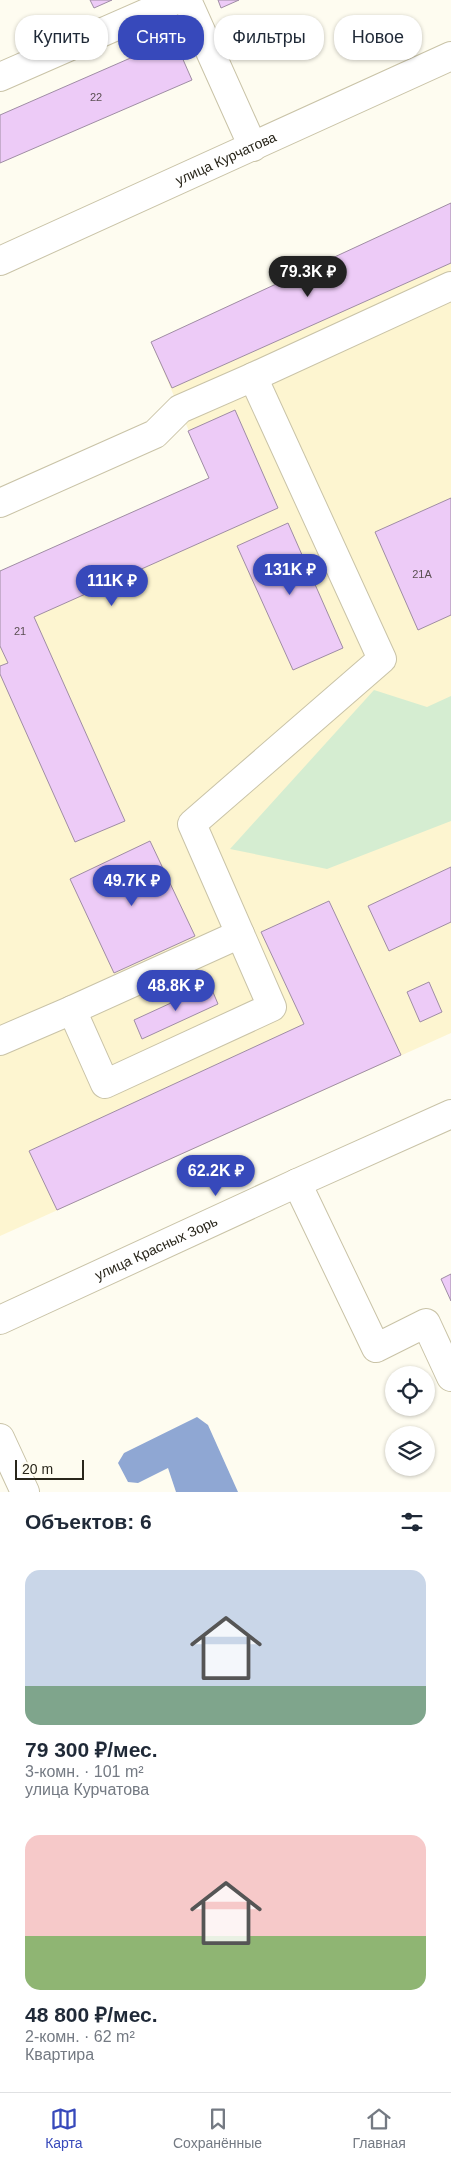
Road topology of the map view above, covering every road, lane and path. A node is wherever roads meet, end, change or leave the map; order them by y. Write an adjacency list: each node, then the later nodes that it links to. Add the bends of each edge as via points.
1 (176, 0): 4 (main road)
2 (187, 0): 5 (main road)
3 (451, 56): 5 (main road, улица Курчатова)
4 (0, 77)
5 (253, 147): 6 (main road, улица Курчатова)
6 (0, 261)
7 (451, 286): 8 (main road)
8 (253, 377): 9 (main road, via 180,409 155,434); 10 (main road, via 382,659 192,824)
9 (0, 504)
10 (240, 934): 11 (main road); 11 (main road, via 272,1006 106,1084)
11 (72, 1010): 12 (main road)
12 (0, 1041)
13 (451, 1114): 14 (main road, улица Красных Зорь)
14 (297, 1183): 15 (main road, улица Красных Зорь); 16 (main road, via 376,1348 426,1323)
15 (0, 1320)
16 (451, 1378)
17 (0, 1438): 18 (main road)
18 (25, 1492)

